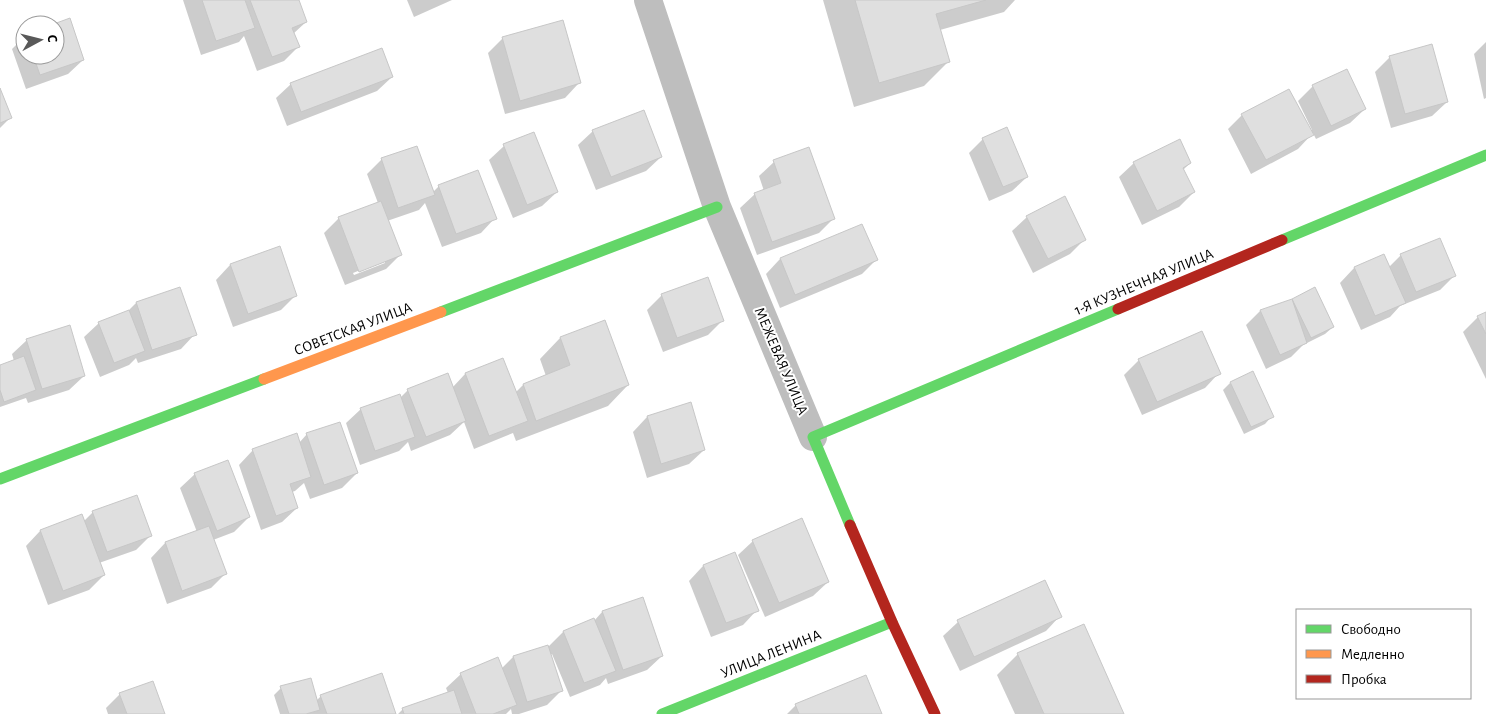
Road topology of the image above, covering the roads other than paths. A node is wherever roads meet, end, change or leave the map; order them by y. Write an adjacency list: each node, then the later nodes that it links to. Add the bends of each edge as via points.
1 (648, 0): 3 (street, МЕЖЕВАЯ УЛИЦА)
2 (1486, 155): 4 (street, 1-Я КУЗНЕЧНАЯ УЛИЦА)
3 (717, 207): 4 (street, МЕЖЕВАЯ УЛИЦА); 5 (street, СОВЕТСКАЯ УЛИЦА)
4 (813, 437): 6 (street, МЕЖЕВАЯ УЛИЦА)
5 (0, 479)
6 (892, 622): 7 (street, УЛИЦА ЛЕНИНА); 8 (street, МЕЖЕВАЯ УЛИЦА)
7 (662, 714)
8 (935, 714)

